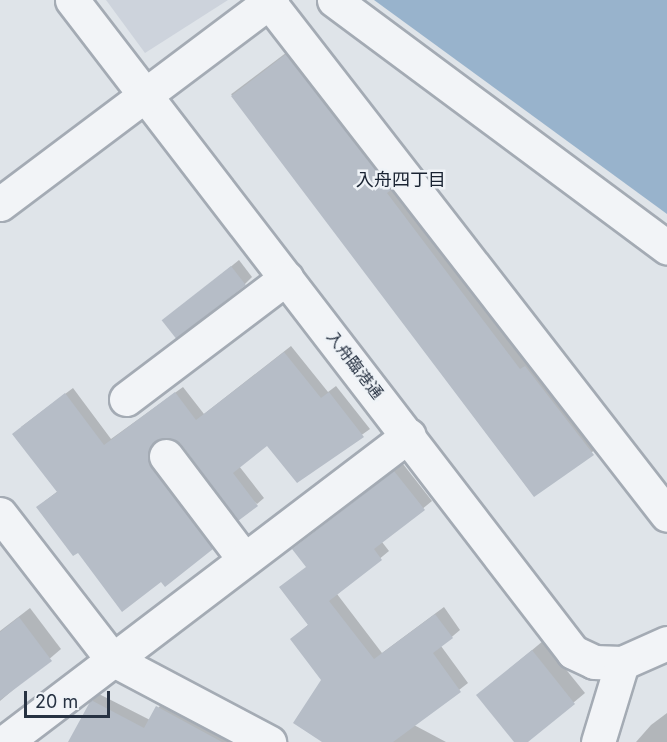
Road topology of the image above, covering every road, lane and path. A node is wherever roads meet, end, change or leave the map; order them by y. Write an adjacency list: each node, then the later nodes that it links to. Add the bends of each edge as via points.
1 (72, 0): 4 (street, 入舟臨港通)
2 (334, 0): 6 (street)
3 (271, 1): 4 (street); 12 (street)
4 (144, 93): 5 (street); 7 (street, 入舟臨港通)
5 (0, 204)
6 (667, 247)
7 (286, 278): 8 (street); 9 (street, 入舟臨港通)
8 (126, 399)
9 (409, 435): 13 (street); 16 (street, 入舟臨港通, via 573,652 594,662)
10 (166, 456): 13 (street)
11 (0, 514): 15 (street)
12 (667, 515)
13 (244, 559): 15 (street)
14 (664, 649): 16 (street, 入舟臨港通)
15 (112, 658): 17 (street); 18 (street)
16 (622, 663): 19 (street)
17 (5, 742)
18 (269, 742)
19 (598, 742)

